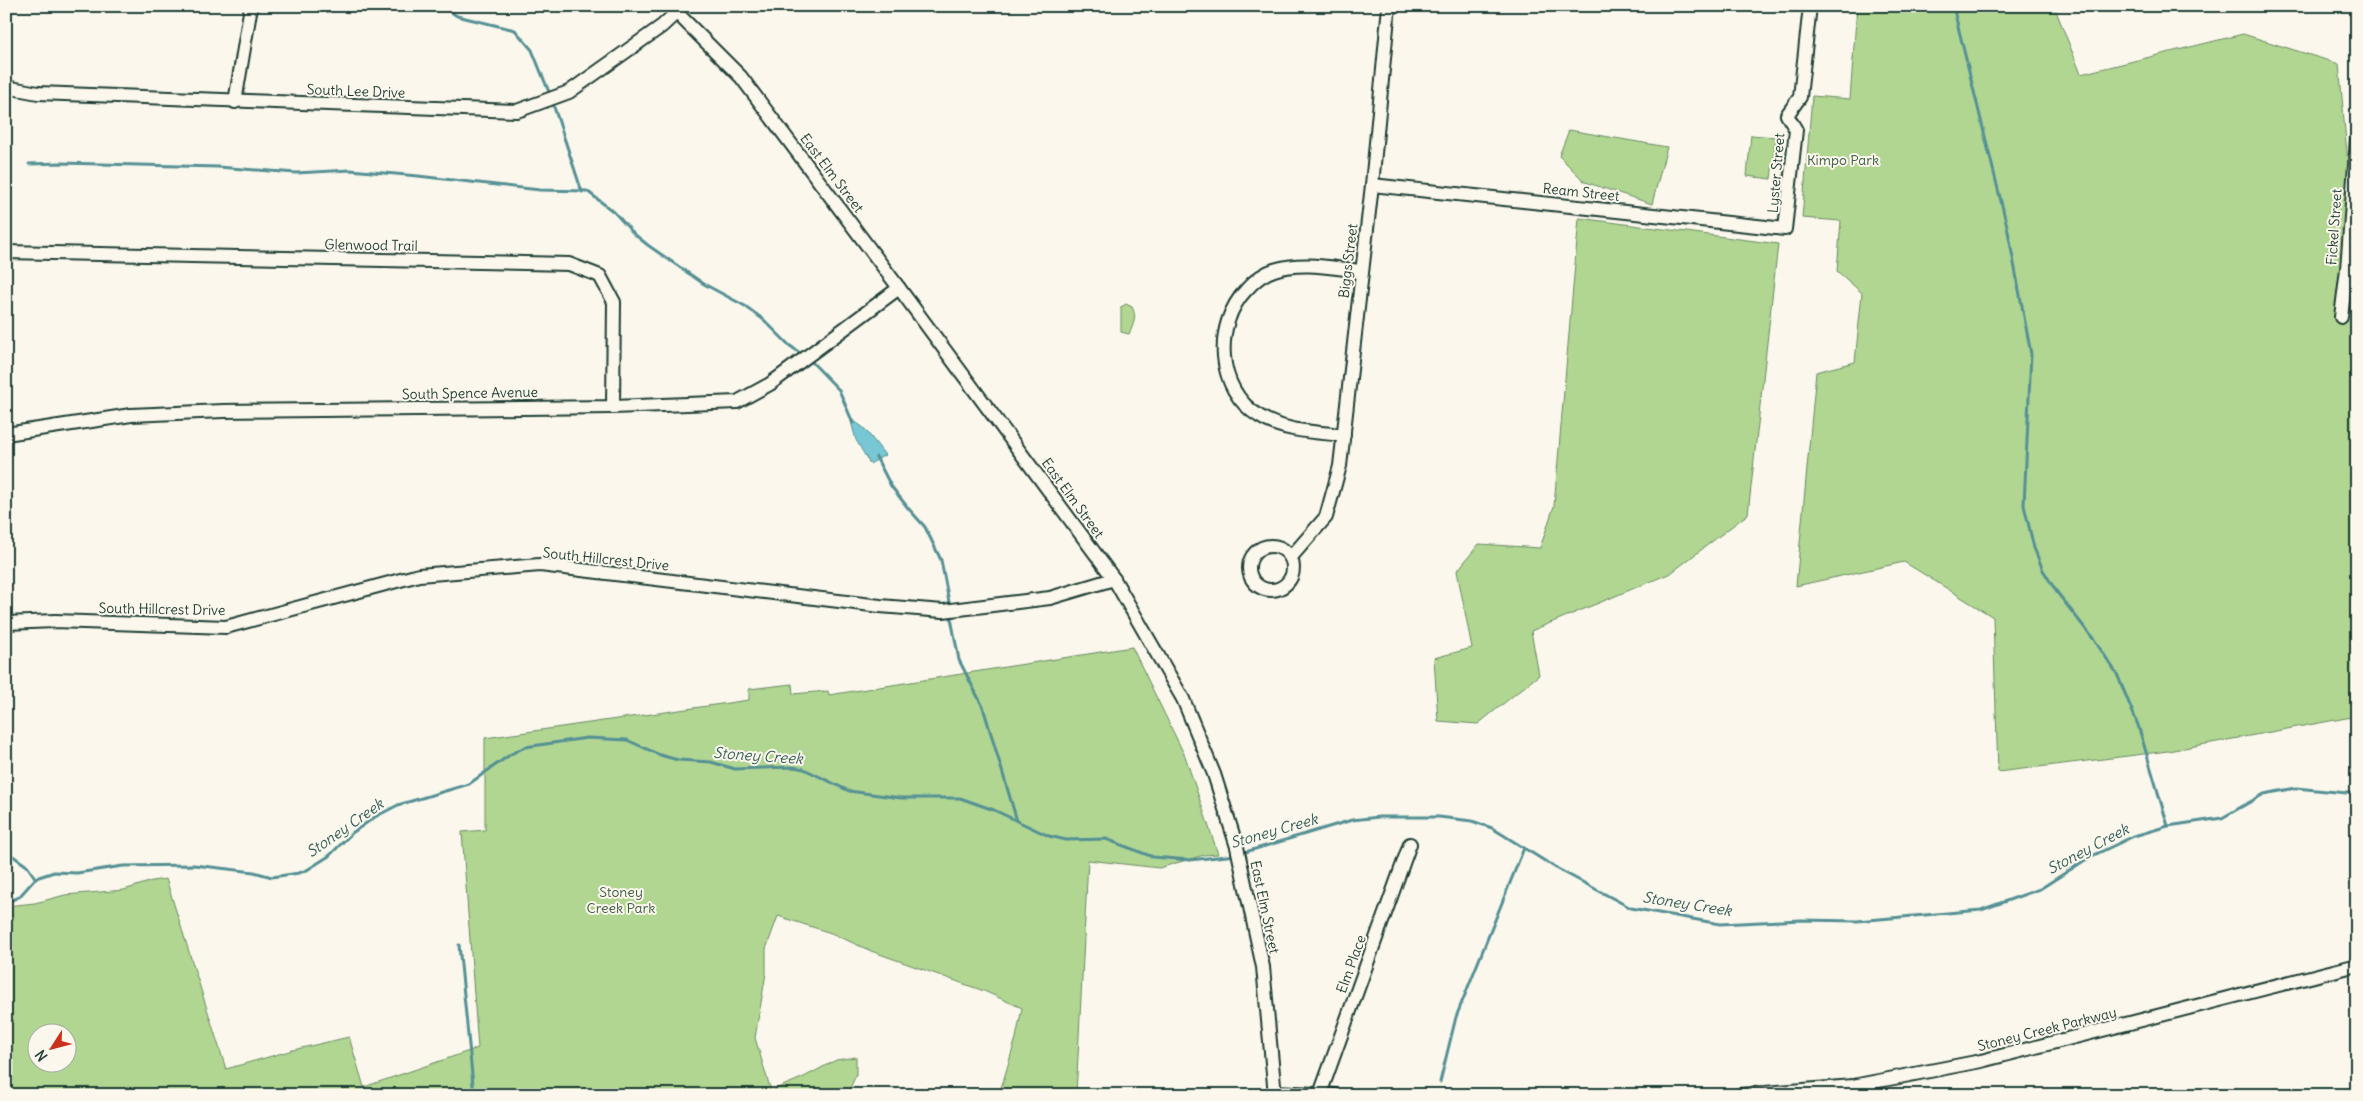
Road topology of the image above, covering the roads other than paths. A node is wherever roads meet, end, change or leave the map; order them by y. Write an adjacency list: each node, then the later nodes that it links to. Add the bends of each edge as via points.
1 (251, 6): 6 (street)
2 (1389, 6): 9 (street, Biggs Street)
3 (1810, 6): 10 (street, Lyster Street, via 1800,97 1787,115 1796,130)
4 (673, 9): 6 (street, South Lee Drive, via 662,26 569,92 517,111); 13 (street, East Elm Street, via 741,77)
5 (6, 87): 6 (street, South Lee Drive, via 38,93)
6 (235, 102)
7 (2357, 139): 8 (street, Fickel Street)
8 (2354, 182): 14 (street, Fickel Street)
9 (1372, 185): 10 (street, Ream Street); 12 (street, Biggs Street)
10 (1785, 229)
11 (6, 252): 15 (street, Glenwood Trail, via 569,264 600,276 614,302)
12 (1361, 271): 17 (street, Biggs Street); 17 (street, via 1298,265 1272,271 1253,283 1235,301 1226,323 1222,346 1226,371 1238,396 1258,416 1281,427)
13 (899, 288): 15 (street, South Spence Avenue, via 770,384 737,402); 19 (street, East Elm Street)
14 (2341, 317)
15 (614, 407): 16 (street, South Spence Avenue, via 131,415)
16 (6, 434)
17 (1344, 436): 18 (street, Biggs Street, via 1340,466 1326,517)
18 (1291, 557)
19 (1114, 579): 20 (street, South Hillcrest Drive, via 1050,598 943,611 540,565 419,575 226,627 55,621); 23 (street, East Elm Street, via 1183,699 1214,774 1237,847 1263,967)
20 (6, 623)
21 (1410, 844): 24 (street, Elm Place)
22 (2357, 965): 26 (street, Stoney Creek Parkway, via 1981,1061 1853,1086)
23 (1275, 1093): 24 (street)
24 (1320, 1094): 25 (street)
25 (1335, 1095)
26 (1740, 1095)

